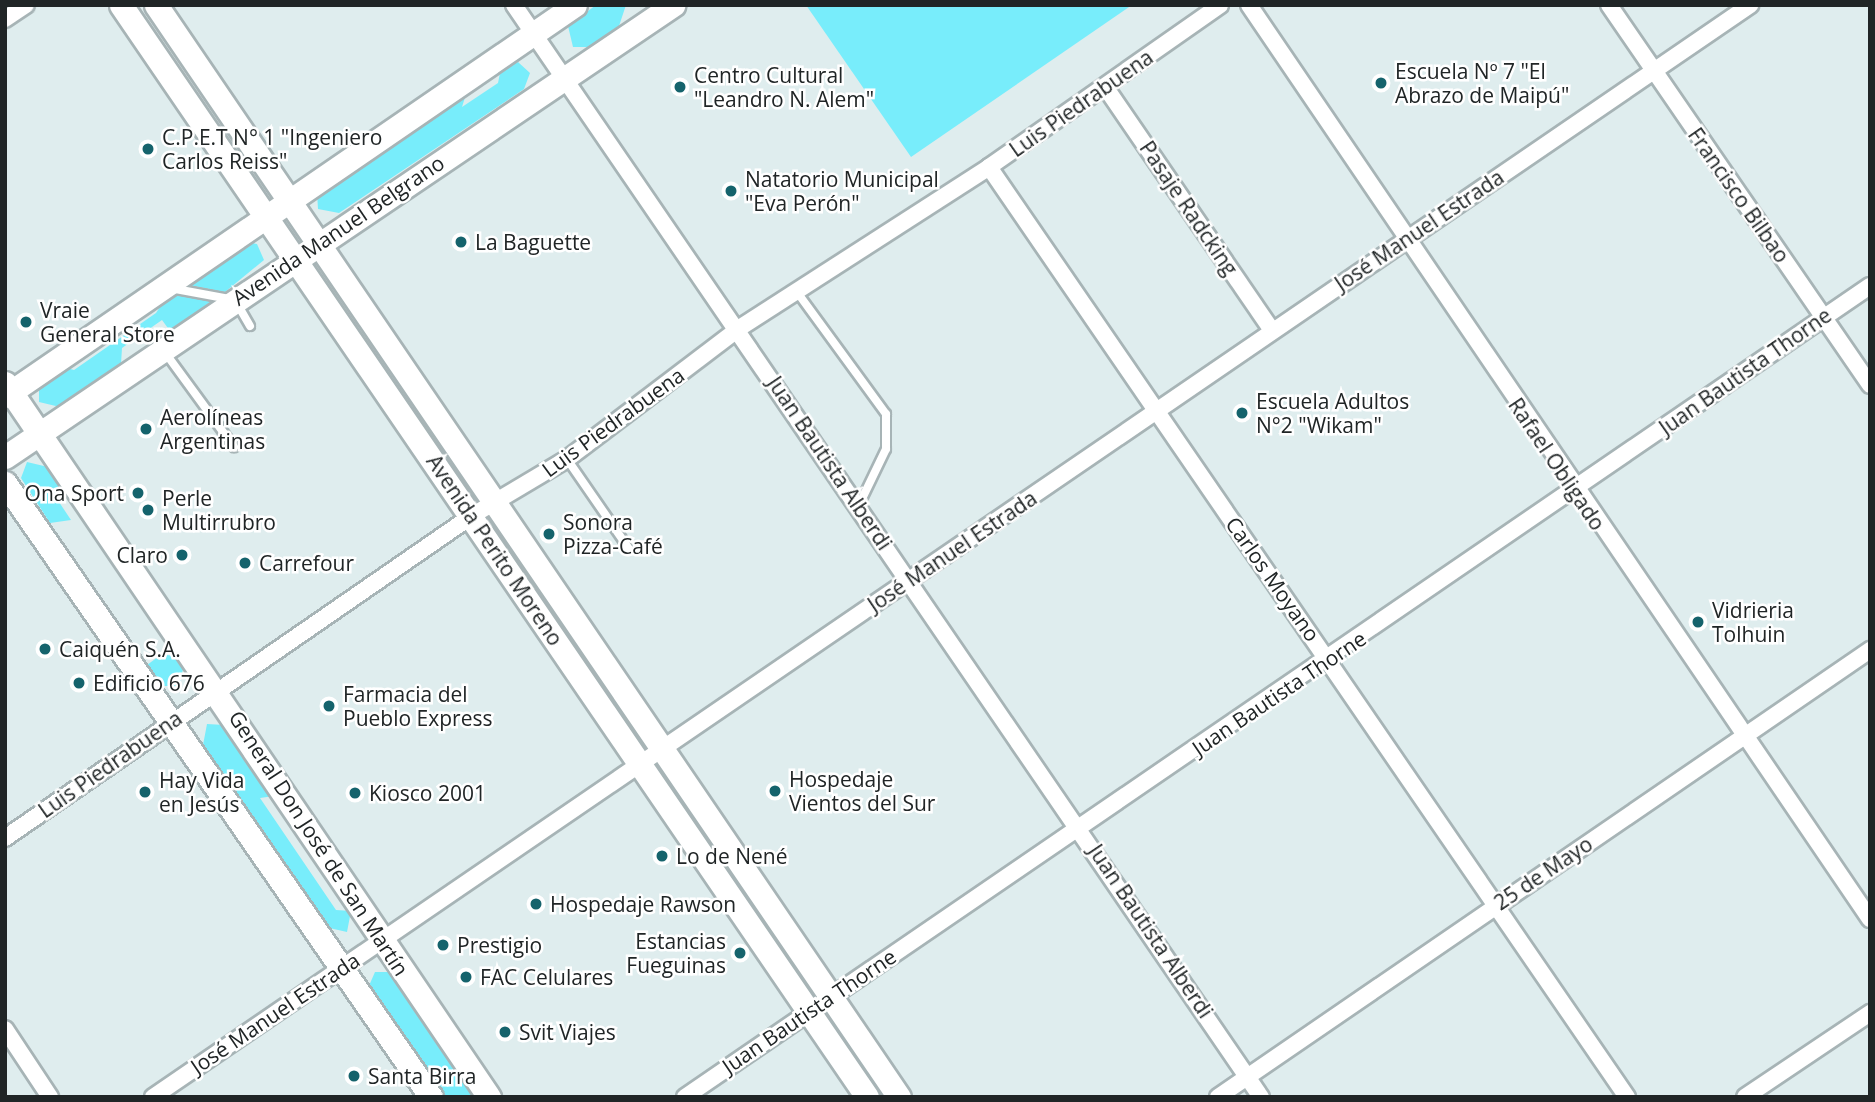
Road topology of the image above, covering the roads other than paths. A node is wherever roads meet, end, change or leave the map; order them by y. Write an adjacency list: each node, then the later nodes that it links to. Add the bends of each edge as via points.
1 (26, 5): 11 (street)
2 (121, 5): 18 (main road, Avenida Perito Moreno)
3 (156, 5): 17 (main road, Avenida Perito Moreno)
4 (514, 5): 12 (street, Juan Bautista Alberdi)
5 (575, 5): 12 (main road)
6 (673, 5): 14 (main road, Avenida Manuel Belgrano)
7 (1220, 5): 15 (street, Luis Piedrabuena)
8 (1249, 5): 19 (street, Rafael Obligado)
9 (1609, 5): 13 (street, Francisco Bilbao)
10 (1750, 5): 13 (street, José Manuel Estrada)
11 (5, 19)
12 (533, 33): 14 (street, Juan Bautista Alberdi); 17 (main road)
13 (1654, 71): 19 (street, José Manuel Estrada); 26 (street, Francisco Bilbao)
14 (566, 78): 20 (main road, Avenida Manuel Belgrano); 28 (street, Juan Bautista Alberdi)
15 (1106, 88): 16 (street, Luis Piedrabuena); 29 (street, Pasaje Radcking)
16 (989, 167): 24 (street, Luis Piedrabuena); 33 (street, Carlos Moyano)
17 (286, 200): 18 (main road); 20 (main road, Avenida Perito Moreno)
18 (264, 214): 21 (main road, Avenida Perito Moreno); 23 (main road)
19 (1404, 240): 29 (street, José Manuel Estrada); 39 (street, Rafael Obligado)
20 (317, 243): 21 (main road, Avenida Manuel Belgrano); 40 (main road, Avenida Perito Moreno)
21 (296, 258): 25 (main road, Avenida Manuel Belgrano); 42 (main road, Avenida Perito Moreno)
22 (1870, 286): 26 (street, Juan Bautista Thorne)
23 (164, 287): 25 (lane); 32 (main road)
24 (797, 292): 28 (street, Luis Piedrabuena); 41 (lane, via 886,414 886,449)
25 (235, 300): 27 (lane); 30 (main road, Avenida Manuel Belgrano)
26 (1823, 317): 31 (street, Francisco Bilbao); 39 (street, Juan Bautista Thorne)
27 (250, 326)
28 (738, 329): 37 (street, Luis Piedrabuena); 41 (street, Juan Bautista Alberdi)
29 (1271, 329): 33 (street, José Manuel Estrada)
30 (163, 349): 34 (main road, Avenida Manuel Belgrano); 35 (lane)
31 (1870, 385)
32 (7, 390): 34 (main road, General Don José de San Martín)
33 (1157, 412): 44 (street, José Manuel Estrada); 46 (street, Carlos Moyano)
34 (40, 433): 36 (main road, Avenida Manuel Belgrano); 47 (main road, General Don José de San Martín)
35 (234, 447)
36 (5, 457)
37 (567, 459): 40 (street, Luis Piedrabuena); 43 (lane)
38 (5, 482): 48 (main road)
39 (1575, 489): 46 (street, Juan Bautista Thorne); 49 (street, Rafael Obligado)
40 (495, 501): 42 (street, Luis Piedrabuena); 50 (main road, Avenida Perito Moreno)
41 (860, 503): 44 (street, Juan Bautista Alberdi)
42 (473, 515): 47 (street, Luis Piedrabuena); 51 (main road, Avenida Perito Moreno)
43 (629, 549)
44 (910, 581): 50 (street, José Manuel Estrada); 52 (street, Juan Bautista Alberdi)
45 (1870, 650): 49 (street, 25 de Mayo)
46 (1329, 660): 52 (street, Juan Bautista Thorne); 54 (street, Carlos Moyano)
47 (218, 688): 48 (street, Luis Piedrabuena); 56 (main road, General Don José de San Martín)
48 (169, 723): 53 (street, Luis Piedrabuena); 57 (main road)
49 (1743, 736): 54 (street, 25 de Mayo); 55 (street, Rafael Obligado)
50 (660, 745): 51 (street, José Manuel Estrada); 58 (main road, Avenida Perito Moreno)
51 (637, 760): 56 (street, José Manuel Estrada); 59 (main road, Avenida Perito Moreno)
52 (1081, 826): 58 (street, Juan Bautista Thorne); 62 (street, Juan Bautista Alberdi)
53 (5, 838)
54 (1496, 905): 62 (street, 25 de Mayo); 72 (street, Carlos Moyano)
55 (1870, 919)
56 (382, 941): 57 (street, José Manuel Estrada); 66 (main road, General Don José de San Martín)
57 (341, 967): 64 (street, José Manuel Estrada); 65 (main road)
58 (830, 998): 59 (street, Juan Bautista Thorne); 69 (main road, Avenida Perito Moreno)
59 (809, 1012): 67 (street, Juan Bautista Thorne); 68 (main road, Avenida Perito Moreno)
60 (1870, 1013): 73 (street)
61 (5, 1029): 63 (street)
62 (1247, 1076): 70 (street, 25 de Mayo); 71 (street, Juan Bautista Alberdi)
63 (50, 1097)
64 (153, 1097)
65 (431, 1097)
66 (489, 1097)
67 (685, 1097)
68 (867, 1097)
69 (899, 1097)
70 (1218, 1097)
71 (1261, 1097)
72 (1627, 1097)
73 (1745, 1097)

